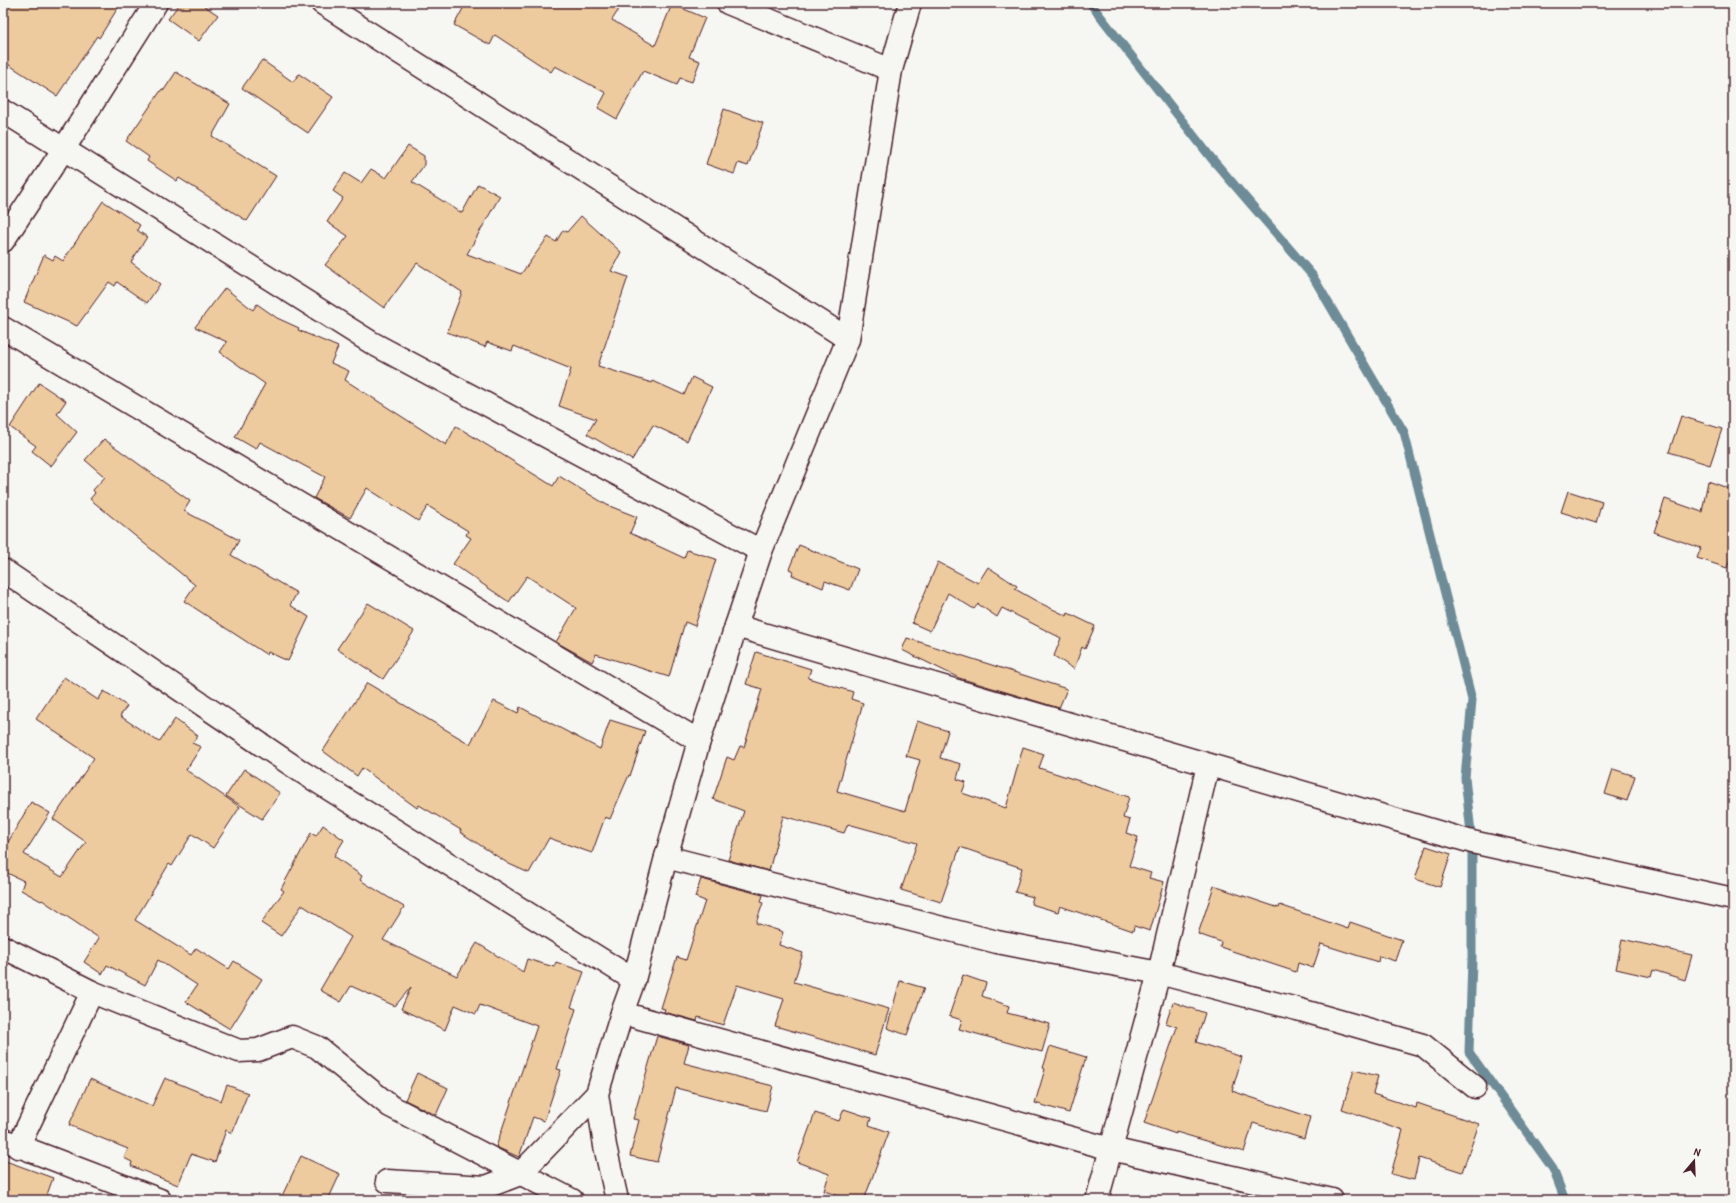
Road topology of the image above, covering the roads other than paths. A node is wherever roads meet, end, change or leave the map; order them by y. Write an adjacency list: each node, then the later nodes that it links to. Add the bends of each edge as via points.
1 (156, 3): 7 (street)
2 (322, 3): 10 (street)
3 (728, 3): 5 (street)
4 (910, 3): 5 (street)
5 (891, 70): 10 (street)
6 (3, 112): 7 (street)
7 (63, 150): 8 (street); 11 (street, via 372,343)
8 (3, 240)
9 (3, 328): 14 (street)
10 (848, 340): 11 (street)
11 (761, 552): 13 (street)
12 (3, 570): 20 (street, via 302,772)
13 (736, 626): 14 (street); 15 (street)
14 (699, 741): 16 (street)
15 (1208, 765): 17 (street, via 1472,842); 19 (street)
16 (666, 856): 19 (street, via 996,942); 20 (street)
17 (1733, 899)
18 (3, 947): 21 (street)
19 (1159, 973): 23 (street, via 1423,1045); 26 (street)
20 (634, 980): 22 (street)
21 (92, 992): 25 (street); 27 (street, via 239,1051 258,1050 292,1037 304,1041 317,1047 390,1106)
22 (622, 1013): 24 (street); 26 (street)
23 (1475, 1087)
24 (597, 1094): 27 (street); 31 (street)
25 (11, 1144): 29 (street)
26 (1111, 1149): 32 (street); 33 (street)
27 (520, 1174): 28 (street, via 486,1187); 30 (street)
28 (387, 1182)
29 (160, 1200)
30 (572, 1200)
31 (617, 1200)
32 (1097, 1200)
33 (1332, 1200)

